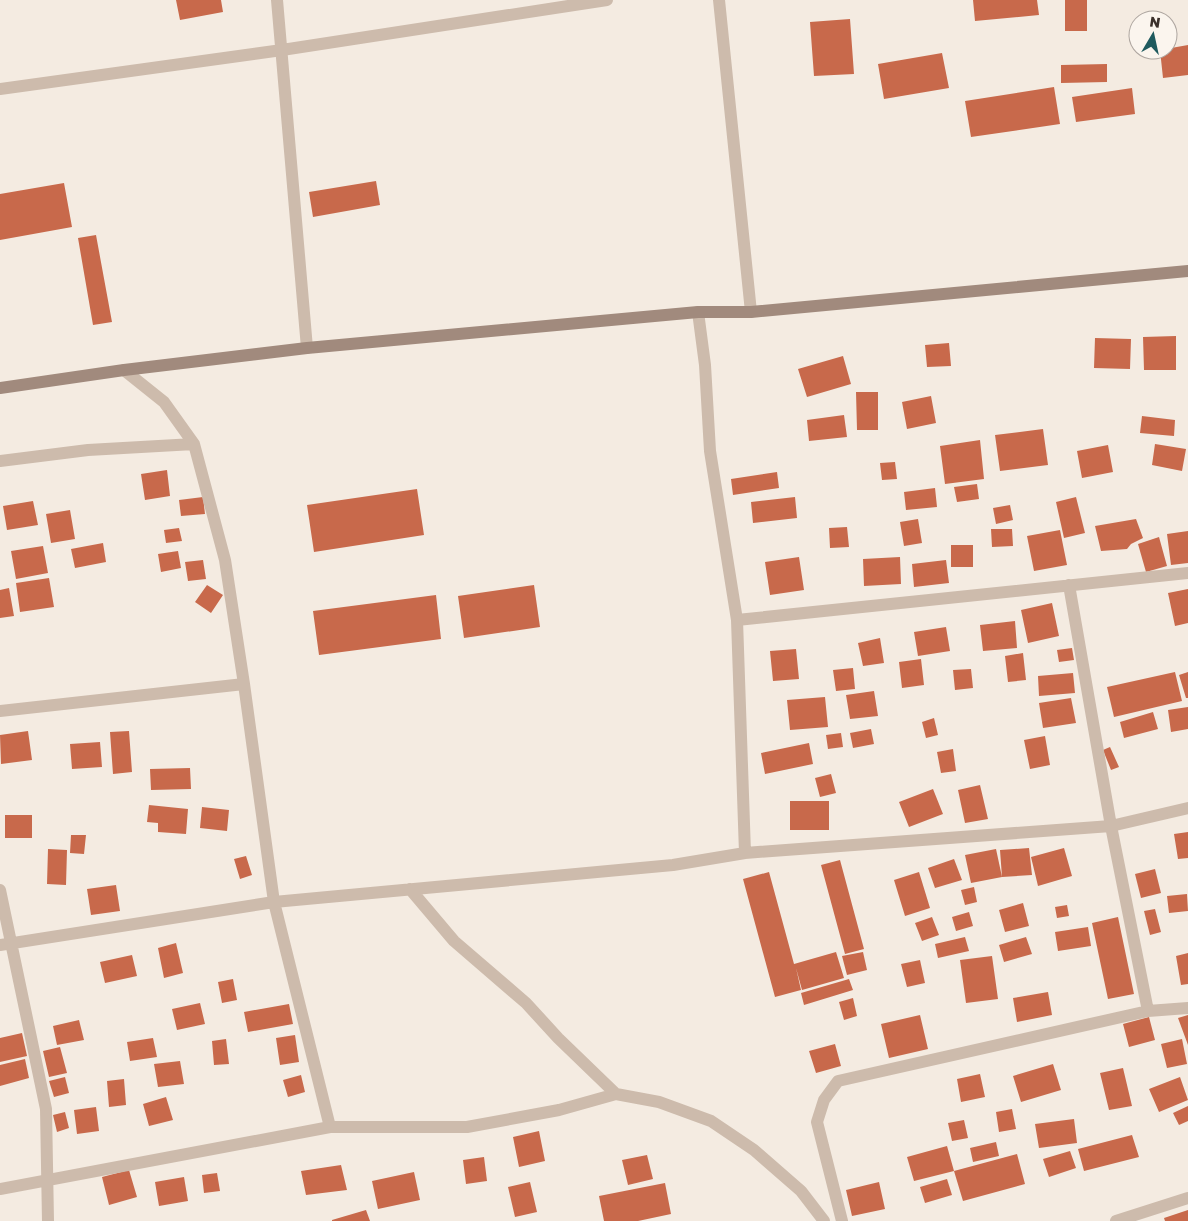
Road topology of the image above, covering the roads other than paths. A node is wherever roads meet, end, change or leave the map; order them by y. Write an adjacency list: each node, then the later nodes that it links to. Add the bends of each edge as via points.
1 (277, 0): 4 (street)
2 (608, 0): 4 (street)
3 (719, 0): 8 (street)
4 (282, 50): 5 (street); 9 (street)
5 (0, 89)
6 (1188, 271): 8 (street)
7 (698, 312): 8 (street); 9 (street); 16 (street, via 710,451)
8 (751, 312)
9 (307, 348): 10 (street)
10 (124, 370): 11 (street); 12 (street, via 164,402)
11 (0, 388)
12 (194, 444): 13 (street, via 88,450); 17 (street, via 225,560)
13 (0, 461)
14 (1188, 573): 15 (street)
15 (1069, 586): 16 (street); 20 (street)
16 (737, 620): 21 (street)
17 (244, 684): 18 (street); 24 (street)
18 (0, 710)
19 (1188, 808): 20 (street)
20 (1111, 826): 21 (street); 27 (street)
21 (745, 852): 22 (street, via 673,865)
22 (410, 889): 24 (street); 28 (street, via 454,941 526,1003)
23 (0, 890): 25 (street)
24 (274, 902): 25 (street); 29 (street)
25 (5, 944): 30 (street, via 46,1110)
26 (1188, 1008): 27 (street)
27 (1148, 1011): 35 (street, via 838,1081 824,1100 817,1122)
28 (616, 1094): 29 (street, via 559,1110 467,1127); 34 (street, via 659,1102 711,1120 754,1150 801,1191)
29 (330, 1127): 30 (street)
30 (47, 1181): 31 (street); 33 (street)
31 (0, 1189)
32 (1188, 1198): 36 (street)
33 (48, 1221)
34 (824, 1221)
35 (842, 1221)
36 (1116, 1221)

